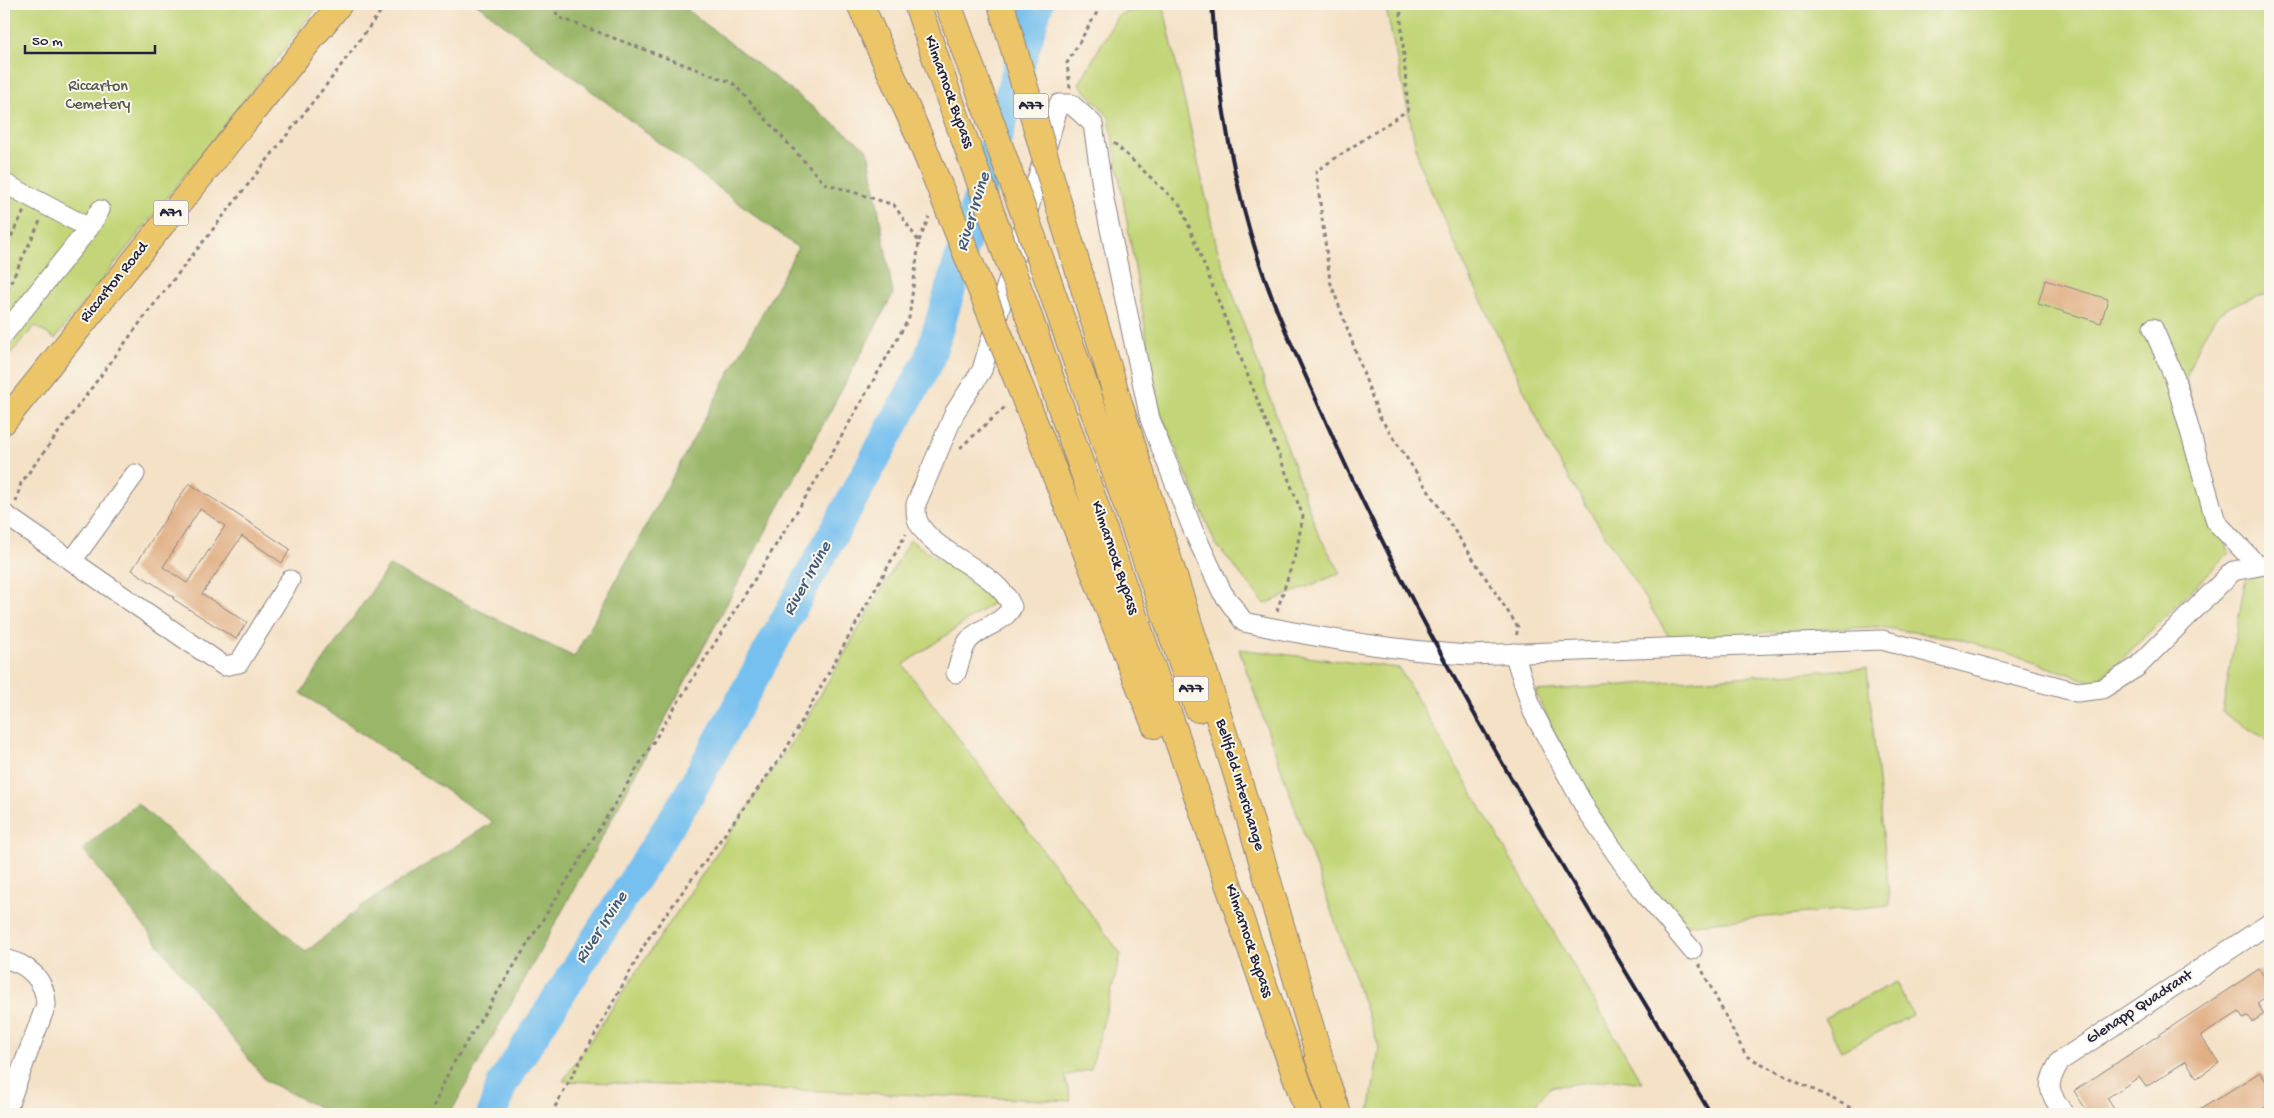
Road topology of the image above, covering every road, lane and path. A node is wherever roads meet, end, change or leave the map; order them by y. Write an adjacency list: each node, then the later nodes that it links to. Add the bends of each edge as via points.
1 (340, 4): 21 (main road, Riccarton Road / A71)
2 (386, 4): 25 (path, via 148,312 21,483)
3 (553, 4): 38 (path, via 558,17 733,83 824,183 894,205 919,242 909,318 904,327 820,474 451,1067)
4 (860, 4): 36 (highway, A77, bridge, via 1013,369)
5 (917, 4): 36 (highway, Kilmarnock Bypass / A77, bridge)
6 (948, 4): 35 (highway, Kilmarnock Bypass / A77, bridge, via 1042,263)
7 (1001, 4): 35 (highway, Bellfield Interchange / A77, bridge, via 1060,209 1237,776)
8 (1102, 4): 10 (path, via 1067,63)
9 (1400, 4): 30 (path, via 1408,110 1316,171 1330,281 1379,416 1518,627)
10 (1071, 104): 11 (street); 24 (street, via 1059,104 982,370 955,412 916,504)
11 (1093, 124): 29 (street, via 1104,200 1150,419 1193,530 1222,592 1244,622); 29 (path, via 1180,206 1303,516 1296,552)
12 (4, 184): 13 (street)
13 (39, 202): 15 (street); 16 (path); 17 (path)
14 (100, 210): 15 (street)
15 (89, 228): 19 (street)
16 (4, 251)
17 (4, 297)
18 (2153, 328): 27 (street, via 2175,379 2216,522)
19 (4, 334)
20 (1010, 403): 22 (path)
21 (4, 422)
22 (954, 452)
23 (135, 474): 26 (street)
24 (917, 515): 31 (street, via 927,535 995,584 1012,607 1008,615 970,638); 39 (path, via 784,752 648,939)
25 (8, 517): 26 (street)
26 (72, 561): 28 (street, via 224,666 239,663)
27 (2264, 565): 30 (street, via 2233,571 2137,667 2102,689 2077,692 1882,640)
28 (290, 580)
29 (1272, 628): 30 (street, via 1426,652 1469,655)
30 (1514, 653): 33 (street, via 1533,712 1588,812 1640,888)
31 (956, 672)
32 (2270, 923): 43 (street, Glenapp Quadrant, via 2060,1061 2050,1081 2051,1095)
33 (1692, 950): 42 (path, via 1746,1056)
34 (4, 959): 37 (street, via 32,972 46,991 46,1005)
35 (1324, 1073): 41 (highway, Kilmarnock Bypass / A77)
36 (1298, 1083): 40 (highway, Kilmarnock Bypass / A77)
37 (5, 1114)
38 (430, 1114)
39 (551, 1114)
40 (1308, 1114)
41 (1338, 1114)
42 (1864, 1114)
43 (2064, 1114)

